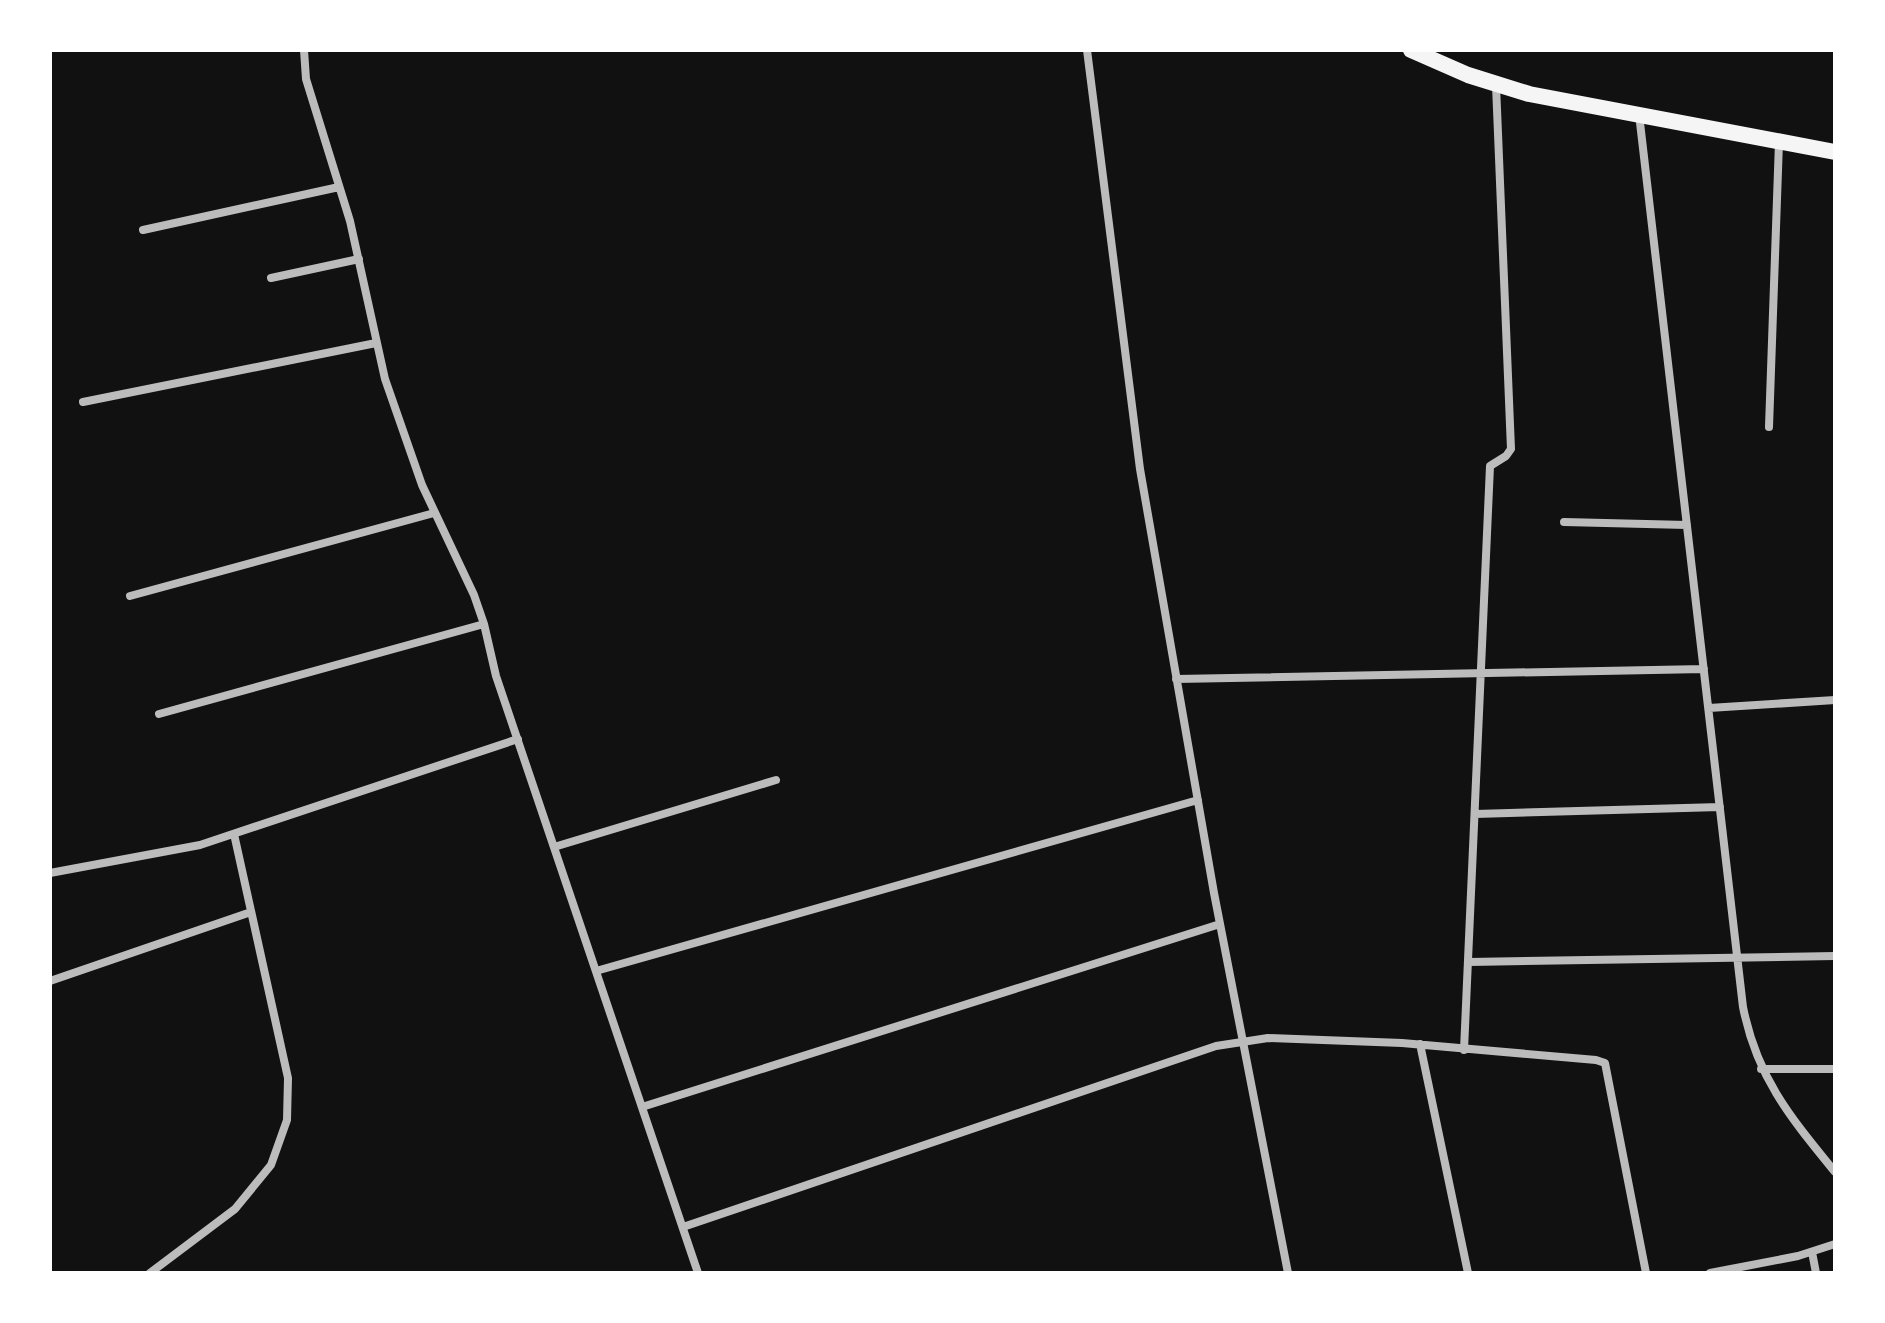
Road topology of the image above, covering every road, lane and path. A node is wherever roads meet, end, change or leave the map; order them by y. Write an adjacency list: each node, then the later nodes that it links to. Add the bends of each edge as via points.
1 (304, 50): 8 (street, via 306,79)
2 (1087, 50): 22 (street, via 1140,469)
3 (1411, 50): 4 (main road)
4 (1496, 85): 5 (main road); 21 (street, via 1511,449 1490,466)
5 (1639, 114): 6 (main road); 17 (street)
6 (1779, 141): 7 (main road); 14 (street)
7 (1835, 152)
8 (339, 187): 9 (street); 10 (street)
9 (143, 230)
10 (359, 259): 11 (street); 12 (street)
11 (271, 278)
12 (376, 343): 13 (street); 15 (street, via 395,414)
13 (83, 402)
14 (1769, 427)
15 (434, 513): 18 (street); 19 (street)
16 (1564, 522): 17 (street)
17 (1687, 525): 20 (street)
18 (130, 596)
19 (484, 624): 25 (street); 26 (street)
20 (1704, 669): 21 (street); 24 (street)
21 (1481, 673): 22 (street); 30 (street)
22 (1176, 679): 28 (street)
23 (1835, 700): 24 (street)
24 (1709, 708): 29 (street)
25 (159, 714)
26 (518, 739): 31 (street); 32 (street)
27 (776, 780): 32 (street)
28 (1198, 800): 35 (street); 39 (street)
29 (1720, 807): 30 (street); 37 (street)
30 (1475, 814): 38 (street)
31 (234, 834): 33 (street); 34 (street)
32 (554, 847): 39 (street)
33 (50, 873)
34 (251, 912): 40 (street); 51 (street, via 288,1078 287,1120 271,1165 235,1209)
35 (1220, 924): 41 (street); 46 (street)
36 (1835, 956): 37 (street)
37 (1738, 957): 38 (street); 44 (street, via 1747,1028)
38 (1469, 962): 43 (street)
39 (596, 971): 46 (street)
40 (50, 981)
41 (1242, 1041): 42 (street); 48 (street); 53 (street)
42 (1420, 1044): 43 (street); 54 (street)
43 (1464, 1050): 55 (street, via 1605,1063)
44 (1761, 1069): 45 (street); 47 (street, via 1782,1107)
45 (1835, 1069)
46 (642, 1107): 48 (street)
47 (1835, 1172)
48 (683, 1227): 52 (street)
49 (1835, 1244): 50 (street)
50 (1812, 1252): 56 (street); 57 (street)
51 (150, 1273)
52 (698, 1273)
53 (1288, 1273)
54 (1468, 1273)
55 (1646, 1273)
56 (1710, 1273)
57 (1816, 1273)

